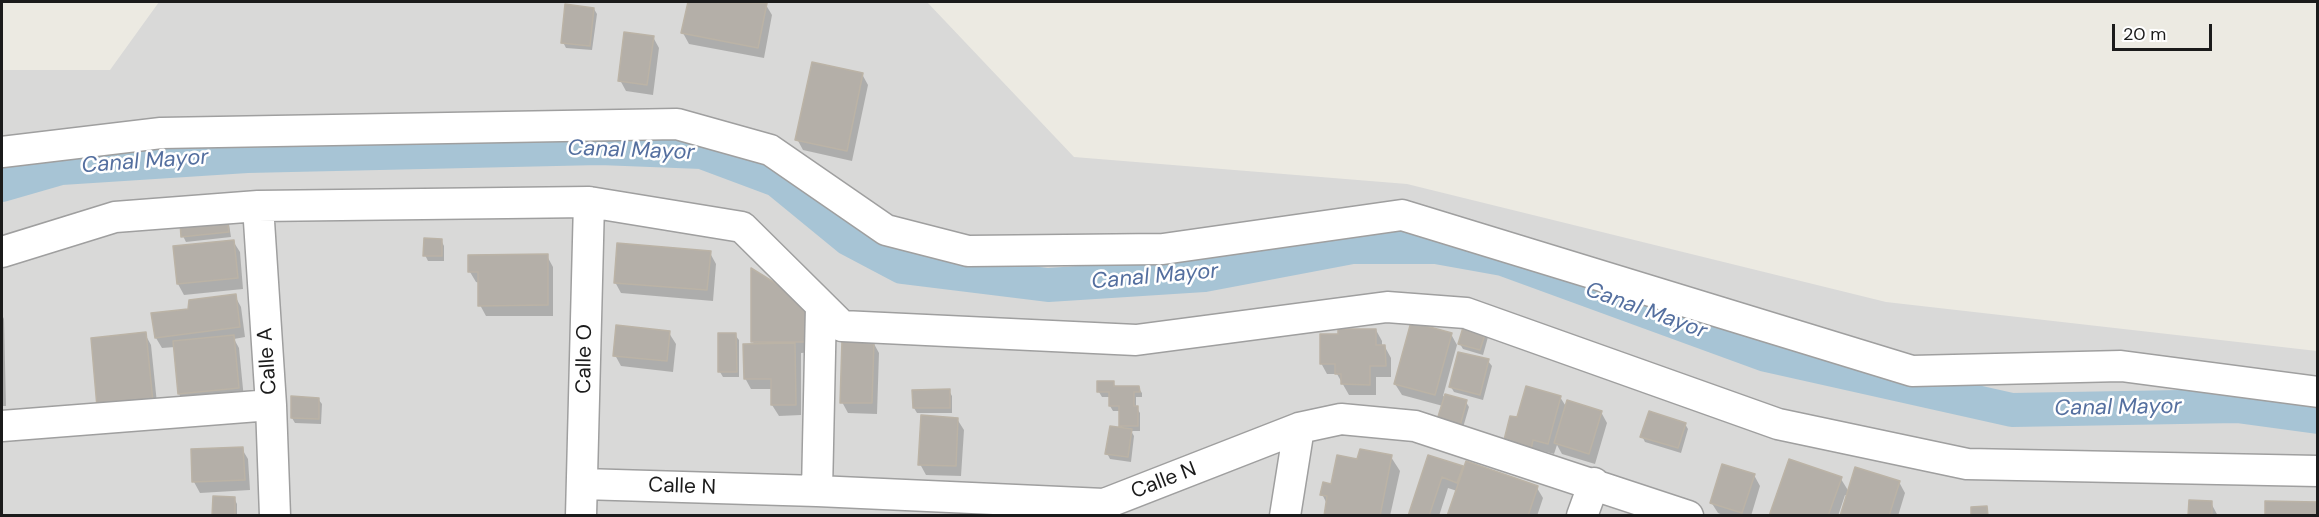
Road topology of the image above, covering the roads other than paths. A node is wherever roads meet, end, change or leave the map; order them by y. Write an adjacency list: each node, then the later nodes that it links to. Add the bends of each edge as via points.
1 (2, 152): 6 (street, via 161,133 677,124 771,150 886,230 968,251 1163,249 1402,215 1912,371 2121,366)
2 (589, 202): 3 (street); 5 (street, via 741,227); 12 (street, Calle O)
3 (258, 206): 4 (street, via 115,217); 7 (street, Calle A)
4 (2, 252)
5 (821, 307): 10 (street, via 842,326 1136,340 1387,307 1466,313 1778,424 1967,464); 13 (street)
6 (2318, 392)
7 (270, 405): 8 (street); 15 (street, Calle A)
8 (2, 426)
9 (1299, 428): 11 (street, Calle N, via 1341,419 1415,426); 14 (street, Calle N); 17 (street)
10 (2318, 471)
11 (1593, 483): 18 (street); 19 (street, Calle N)
12 (582, 484): 13 (street, Calle N); 16 (street, Calle O)
13 (817, 491): 14 (street, Calle N)
14 (1103, 510)
15 (275, 516)
16 (581, 516)
17 (1285, 516)
18 (1582, 516)
19 (1688, 516)

